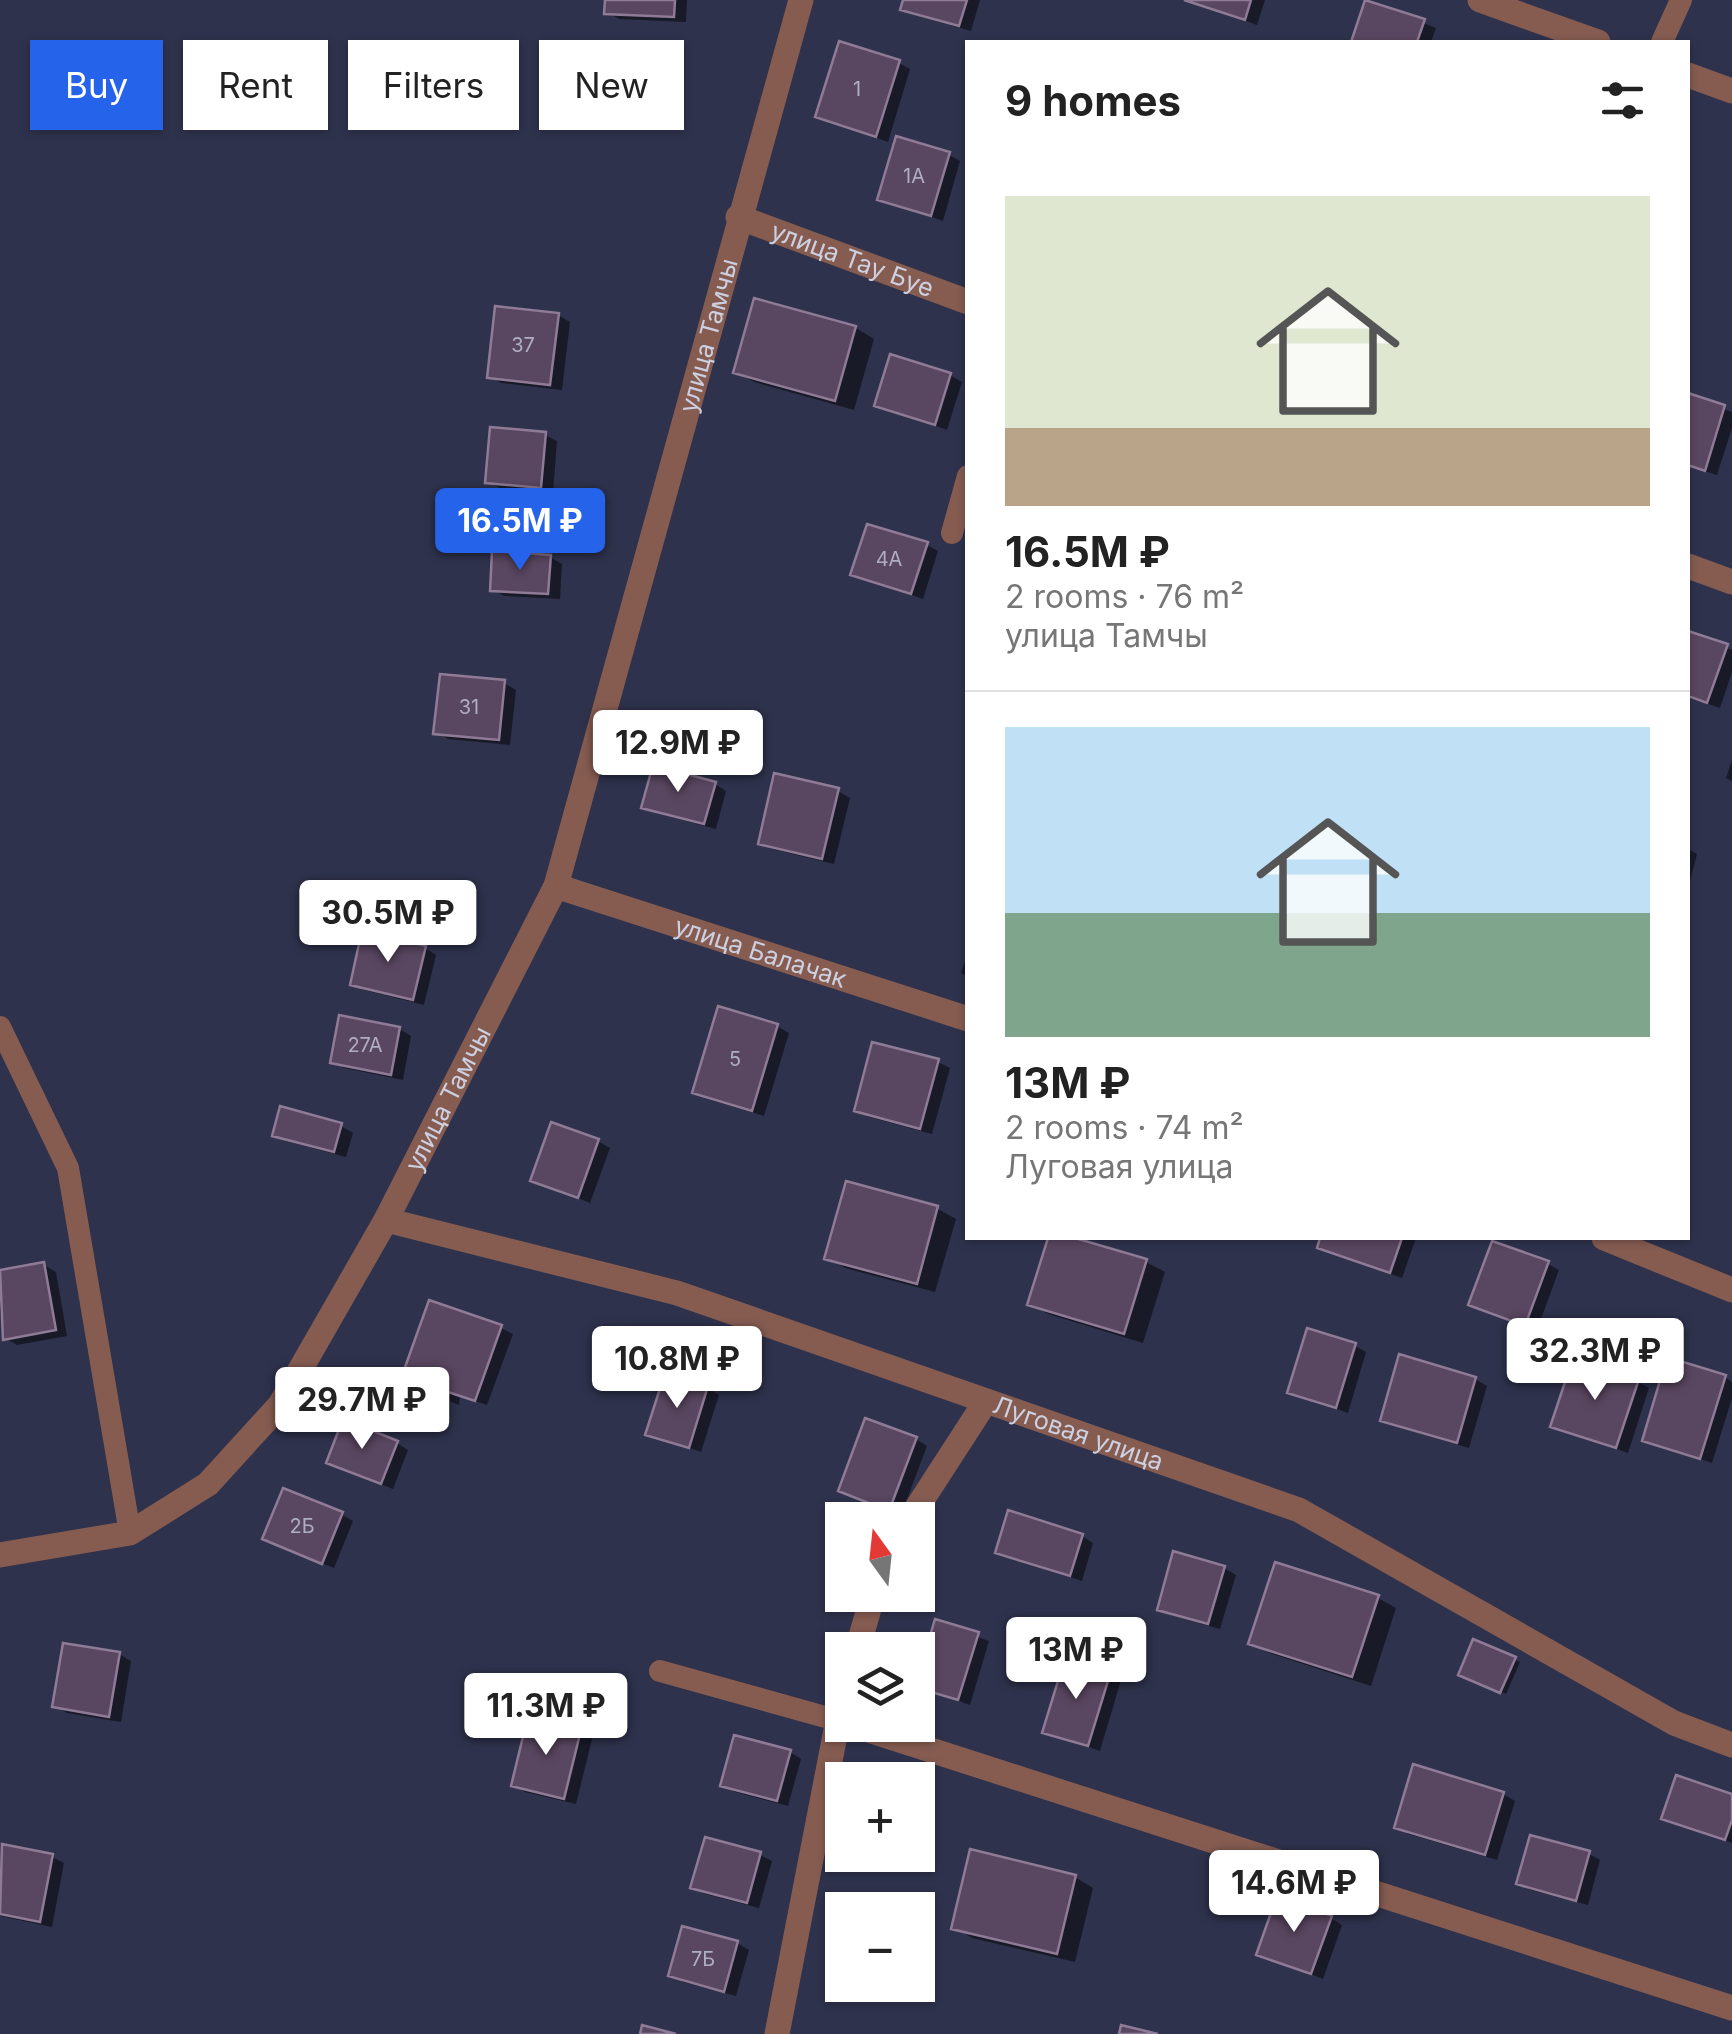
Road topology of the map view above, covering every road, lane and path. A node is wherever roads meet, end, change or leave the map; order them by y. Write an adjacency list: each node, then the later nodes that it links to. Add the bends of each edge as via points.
1 (801, 0): 8 (street, улица Тамчы)
2 (1480, 0): 4 (street)
3 (1681, 0): 5 (lane)
4 (1592, 40)
5 (1663, 40)
6 (1690, 75): 7 (street)
7 (1732, 91)
8 (738, 217): 9 (street, улица Тау Буе); 14 (street, улица Тамчы)
9 (965, 301)
10 (965, 487): 11 (lane)
11 (952, 533)
12 (1690, 567): 13 (street)
13 (1732, 582)
14 (556, 886): 15 (street, улица Балачак); 17 (street, улица Тамчы)
15 (965, 1018)
16 (0, 1027): 22 (lane, via 68,1168)
17 (386, 1220): 20 (street, Луговая улица, via 676,1293); 22 (street, улица Тамчы, via 280,1405 208,1484)
18 (1609, 1240): 19 (street)
19 (1732, 1290)
20 (986, 1401): 21 (street); 28 (street, Луговая улица, via 1299,1510 1674,1723)
21 (921, 1502)
22 (130, 1533): 23 (street, улица Тамчы)
23 (0, 1555)
24 (660, 1670): 25 (lane)
25 (825, 1711)
26 (839, 1742): 30 (street)
27 (923, 1742): 29 (street)
28 (1732, 1745)
29 (1732, 2008)
30 (778, 2034)

